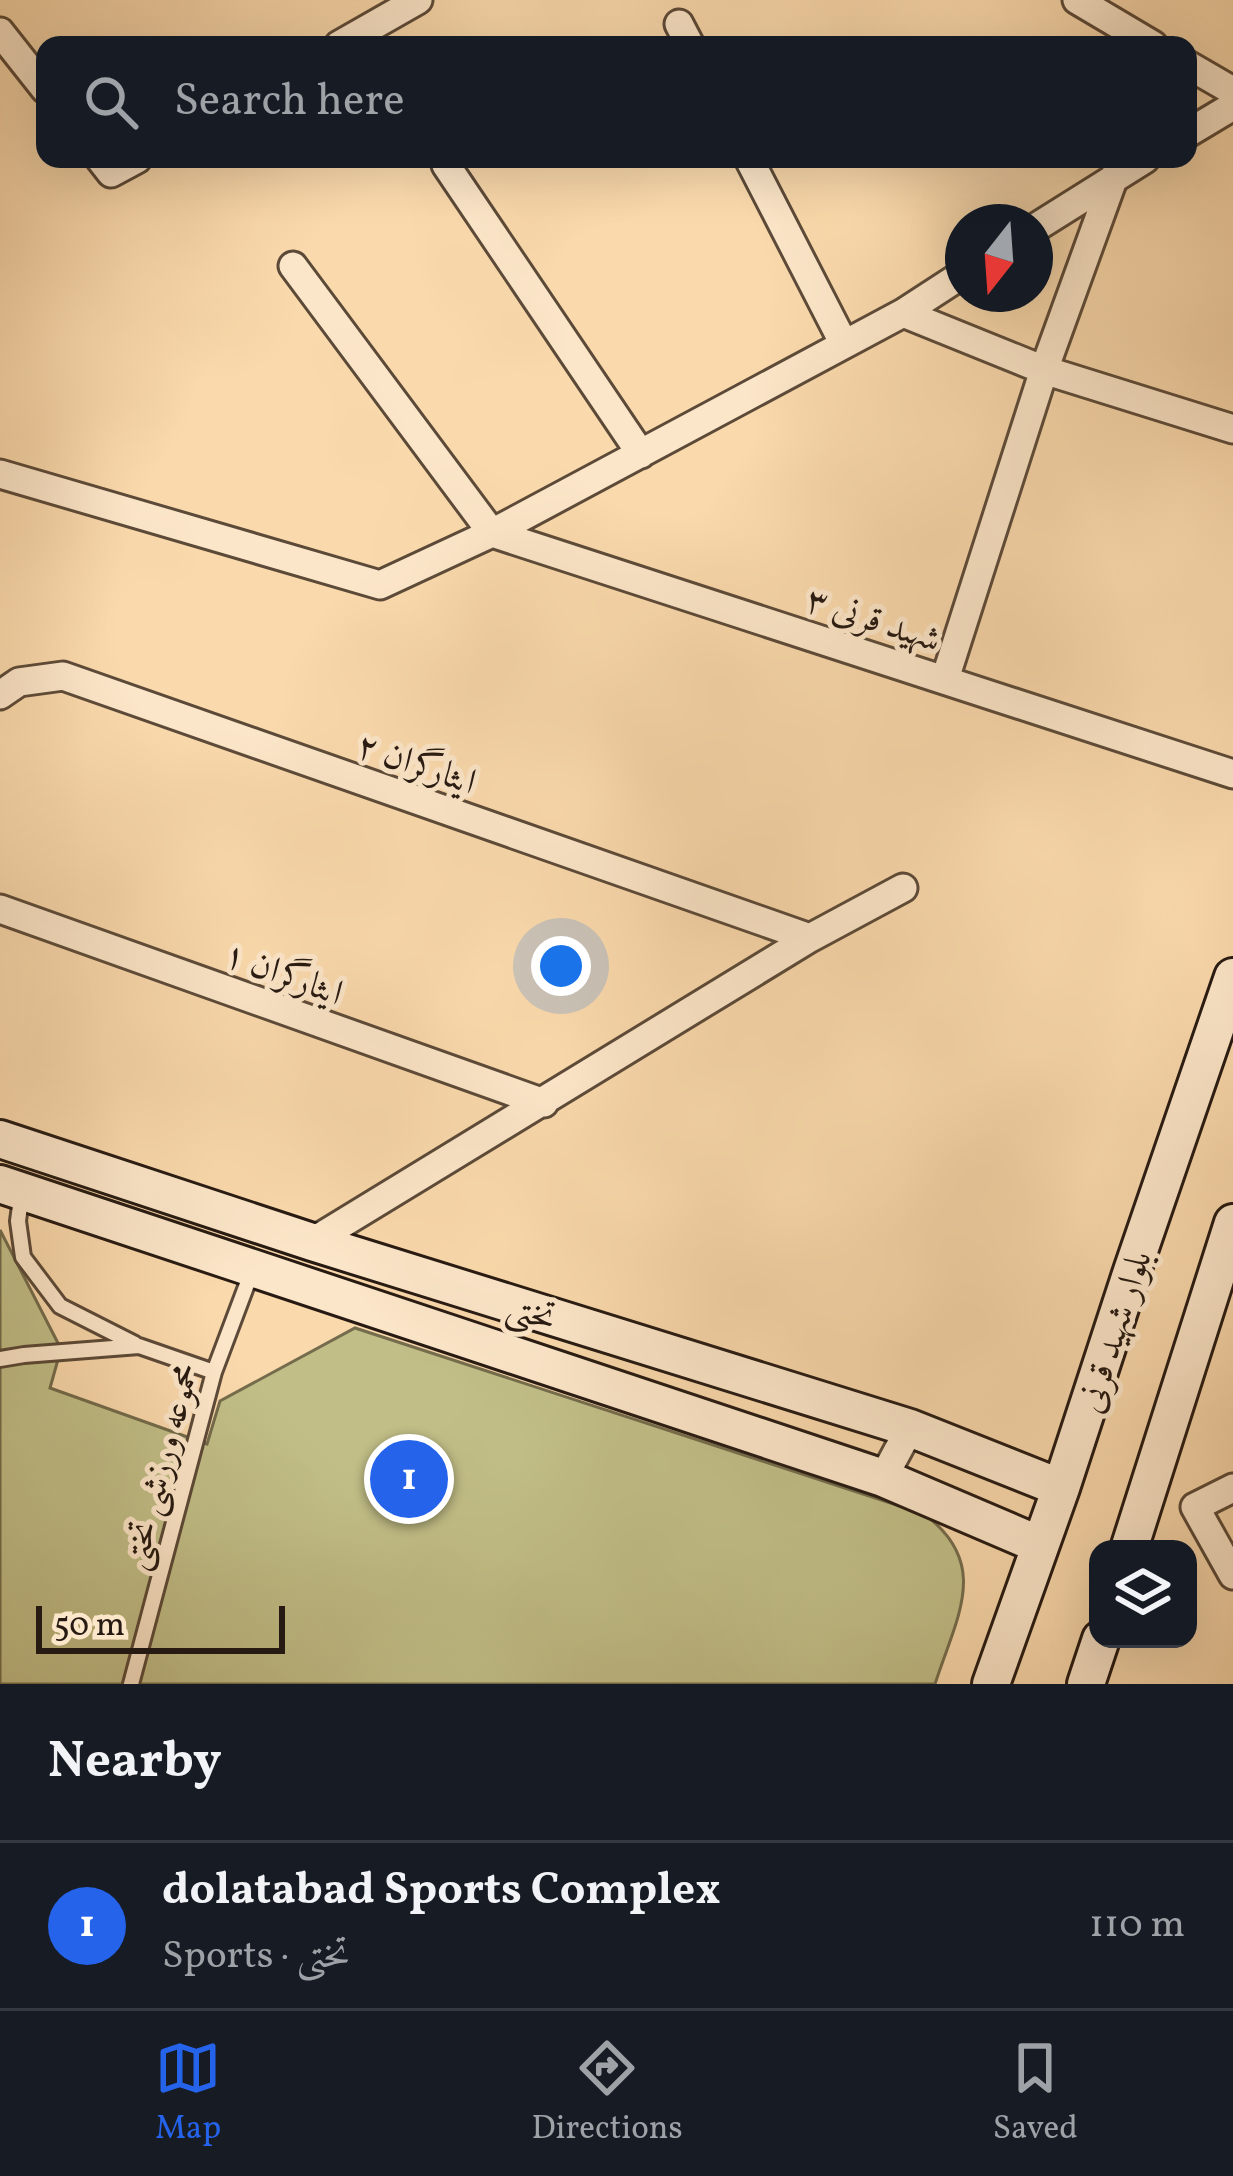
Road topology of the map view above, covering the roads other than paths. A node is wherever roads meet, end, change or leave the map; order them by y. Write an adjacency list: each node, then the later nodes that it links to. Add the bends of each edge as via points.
1 (418, 0): 4 (street)
2 (1077, 0): 5 (street)
3 (0, 32): 7 (street)
4 (355, 36)
5 (1138, 36)
6 (1197, 70): 8 (street)
7 (36, 78)
8 (1233, 91)
9 (1233, 106): 10 (street)
10 (1197, 128)
11 (448, 168): 22 (street)
12 (754, 168): 19 (street)
13 (1129, 168): 14 (street)
14 (1114, 177): 15 (street); 20 (street)
15 (1053, 216)
16 (292, 266): 24 (street)
17 (945, 286): 18 (street)
18 (903, 313): 19 (street); 20 (street)
19 (844, 344): 22 (street)
20 (1044, 370): 21 (street); 25 (street)
21 (1233, 429)
22 (640, 454): 24 (street)
23 (0, 474): 24 (street, via 380,585)
24 (493, 533): 25 (street, شهید قرنی ۳)
25 (945, 679): 27 (street, شهید قرنی ۳)
26 (0, 695): 30 (street, ایثارگران ۲, via 19,682 63,676)
27 (1233, 774)
28 (903, 888): 30 (street)
29 (0, 909): 32 (street, ایثارگران ۱)
30 (810, 938): 32 (street)
31 (1233, 977): 44 (main road, بلوار شهید قرنی)
32 (544, 1103): 36 (street)
33 (0, 1139): 36 (main road, تختی)
34 (11, 1186): 37 (main road, تختی); 39 (lane, via 22,1257 60,1306)
35 (1233, 1223): 38 (main road)
36 (312, 1242): 42 (main road, تختی)
37 (253, 1266): 41 (lane, محموعه ورزشی تختی); 43 (main road, تختی)
38 (1222, 1285): 46 (main road)
39 (139, 1346): 40 (lane); 41 (lane)
40 (0, 1360)
41 (214, 1372): 52 (lane, محموعه ورزشی تختی)
42 (910, 1428): 43 (street); 44 (main road, تختی)
43 (883, 1478): 49 (main road, تختی)
44 (1061, 1488): 49 (main road, بلوار شهید قرنی)
45 (1233, 1488): 47 (street)
46 (1147, 1493): 47 (street); 48 (main road)
47 (1195, 1507): 50 (street)
48 (1132, 1540)
49 (1040, 1544): 53 (main road, بلوار شهید قرنی)
50 (1233, 1575)
51 (1097, 1648): 54 (main road)
52 (131, 1684)
53 (991, 1684)
54 (1086, 1684)

